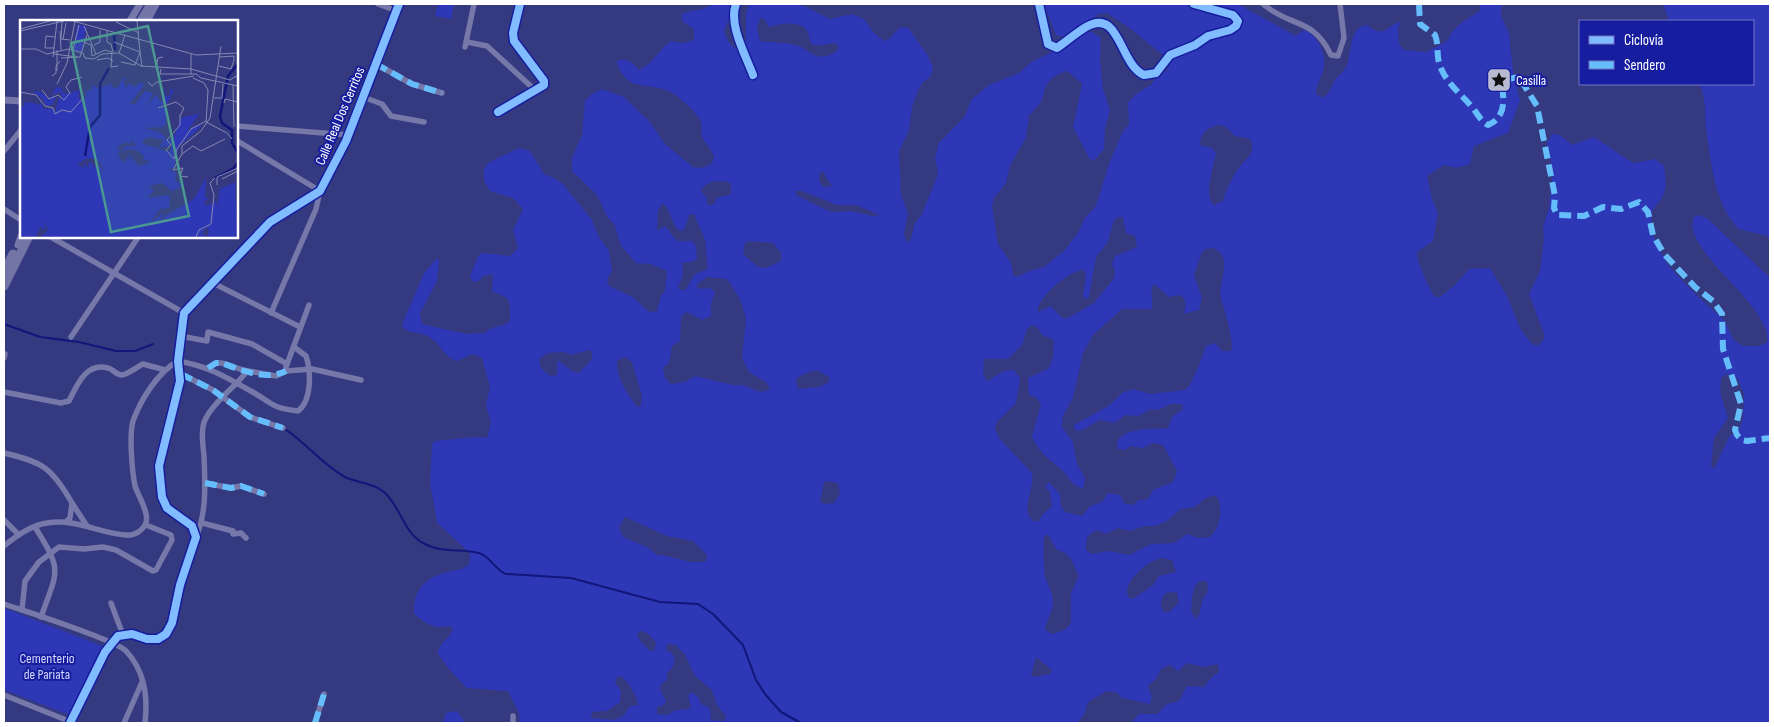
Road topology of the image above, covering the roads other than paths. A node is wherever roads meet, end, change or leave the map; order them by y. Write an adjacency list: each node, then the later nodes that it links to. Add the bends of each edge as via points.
1 (140, 4): 15 (street)
2 (144, 4): 16 (main road)
3 (151, 4): 17 (main road)
4 (156, 4): 18 (street)
5 (378, 4): 14 (street)
6 (399, 4): 14 (street, Calle Real Dos Cerritos)
7 (474, 4): 21 (street, via 466,44 487,46)
8 (520, 4): 21 (street, via 513,33 520,50 544,80 544,85)
9 (736, 4): 20 (street, via 733,12 737,30)
10 (1039, 4): 11 (street, via 1048,44 1052,47 1058,48 1087,26 1105,24 1114,29 1132,67 1144,75 1156,74 1170,55 1236,26 1238,20 1233,15)
11 (1194, 4)
12 (1263, 4): 13 (street, via 1315,31 1331,55 1338,56 1344,38)
13 (1340, 4)
14 (397, 11): 19 (street, Calle Real Dos Cerritos)
15 (131, 20)
16 (136, 20)
17 (143, 20)
18 (148, 20)
19 (376, 64): 22 (street, via 412,84); 23 (street, Calle Real Dos Cerritos)
20 (753, 75)
21 (535, 90): 26 (street)
22 (442, 93)
23 (364, 97): 27 (street, via 382,104 390,116); 30 (street, Calle Real Dos Cerritos)
24 (4, 100): 25 (street)
25 (20, 101)
26 (498, 112)
27 (424, 122)
28 (238, 126): 30 (street)
29 (20, 131): 32 (street)
30 (349, 135): 33 (street, Calle Real Dos Cerritos)
31 (238, 141): 33 (street)
32 (4, 151)
33 (320, 191): 41 (street, via 270,222); 45 (street, Calle Real Dos Cerritos, via 316,209)
34 (4, 209): 35 (street)
35 (20, 219)
36 (52, 238): 40 (street)
37 (138, 238): 40 (street)
38 (21, 241): 39 (main road); 42 (main road)
39 (4, 272)
40 (114, 274): 44 (street); 48 (street)
41 (211, 282): 44 (street); 45 (street)
42 (4, 286)
43 (309, 305): 46 (street)
44 (184, 313): 47 (street)
45 (271, 313): 46 (street)
46 (300, 327): 49 (street)
47 (180, 336): 50 (street); 51 (street, via 207,341 208,332 261,348)
48 (72, 337)
49 (294, 347): 51 (street); 53 (street, via 306,356)
50 (178, 361): 52 (street); 54 (street); 57 (street)
51 (287, 364): 56 (street)
52 (208, 368): 55 (street, via 222,363); 59 (street)
53 (309, 369): 56 (street); 58 (street); 59 (street, via 307,399 298,411 273,407)
54 (165, 370): 60 (street, via 143,364 118,375 110,368 98,367 80,378 68,400 61,403); 70 (street, via 143,402 133,422 131,438 135,485 147,519)
55 (247, 371): 56 (street, via 276,376); 59 (street)
56 (286, 371)
57 (181, 374): 61 (street); 74 (street, via 159,466 162,497 168,508 192,526)
58 (361, 380)
59 (238, 384): 61 (street)
60 (4, 392)
61 (222, 397): 62 (street, via 250,417); 64 (street, via 205,419)
62 (283, 428)
63 (4, 453): 66 (street, via 46,468)
64 (205, 483): 65 (street, via 231,488 241,486); 69 (street)
65 (264, 494)
66 (72, 503): 68 (street, via 70,518); 71 (street)
67 (4, 520): 73 (street)
68 (66, 522): 71 (street); 72 (street)
69 (202, 524): 74 (street); 75 (street, via 218,526)
70 (146, 525): 71 (street, via 138,533 127,536); 77 (street, via 168,533 172,540 153,572 116,550 103,547 59,547)
71 (87, 526)
72 (34, 527): 73 (street); 77 (street)
73 (18, 535): 76 (street)
74 (196, 536): 82 (street, via 172,623 166,634 152,639)
75 (246, 538)
76 (4, 546)
77 (52, 554): 80 (street, via 39,562 25,581); 81 (street, via 56,575)
78 (111, 603): 82 (street)
79 (4, 604): 80 (street)
80 (22, 610): 81 (street)
81 (41, 617): 83 (street)
82 (123, 635): 83 (street)
83 (112, 643): 84 (street, via 125,650 140,671); 88 (street)
84 (142, 682): 89 (street); 90 (street, via 147,705)
85 (324, 694): 91 (street)
86 (4, 695): 88 (street)
87 (513, 716): 92 (street)
88 (70, 723)
89 (124, 723)
90 (145, 723)
91 (315, 723)
92 (514, 723)

